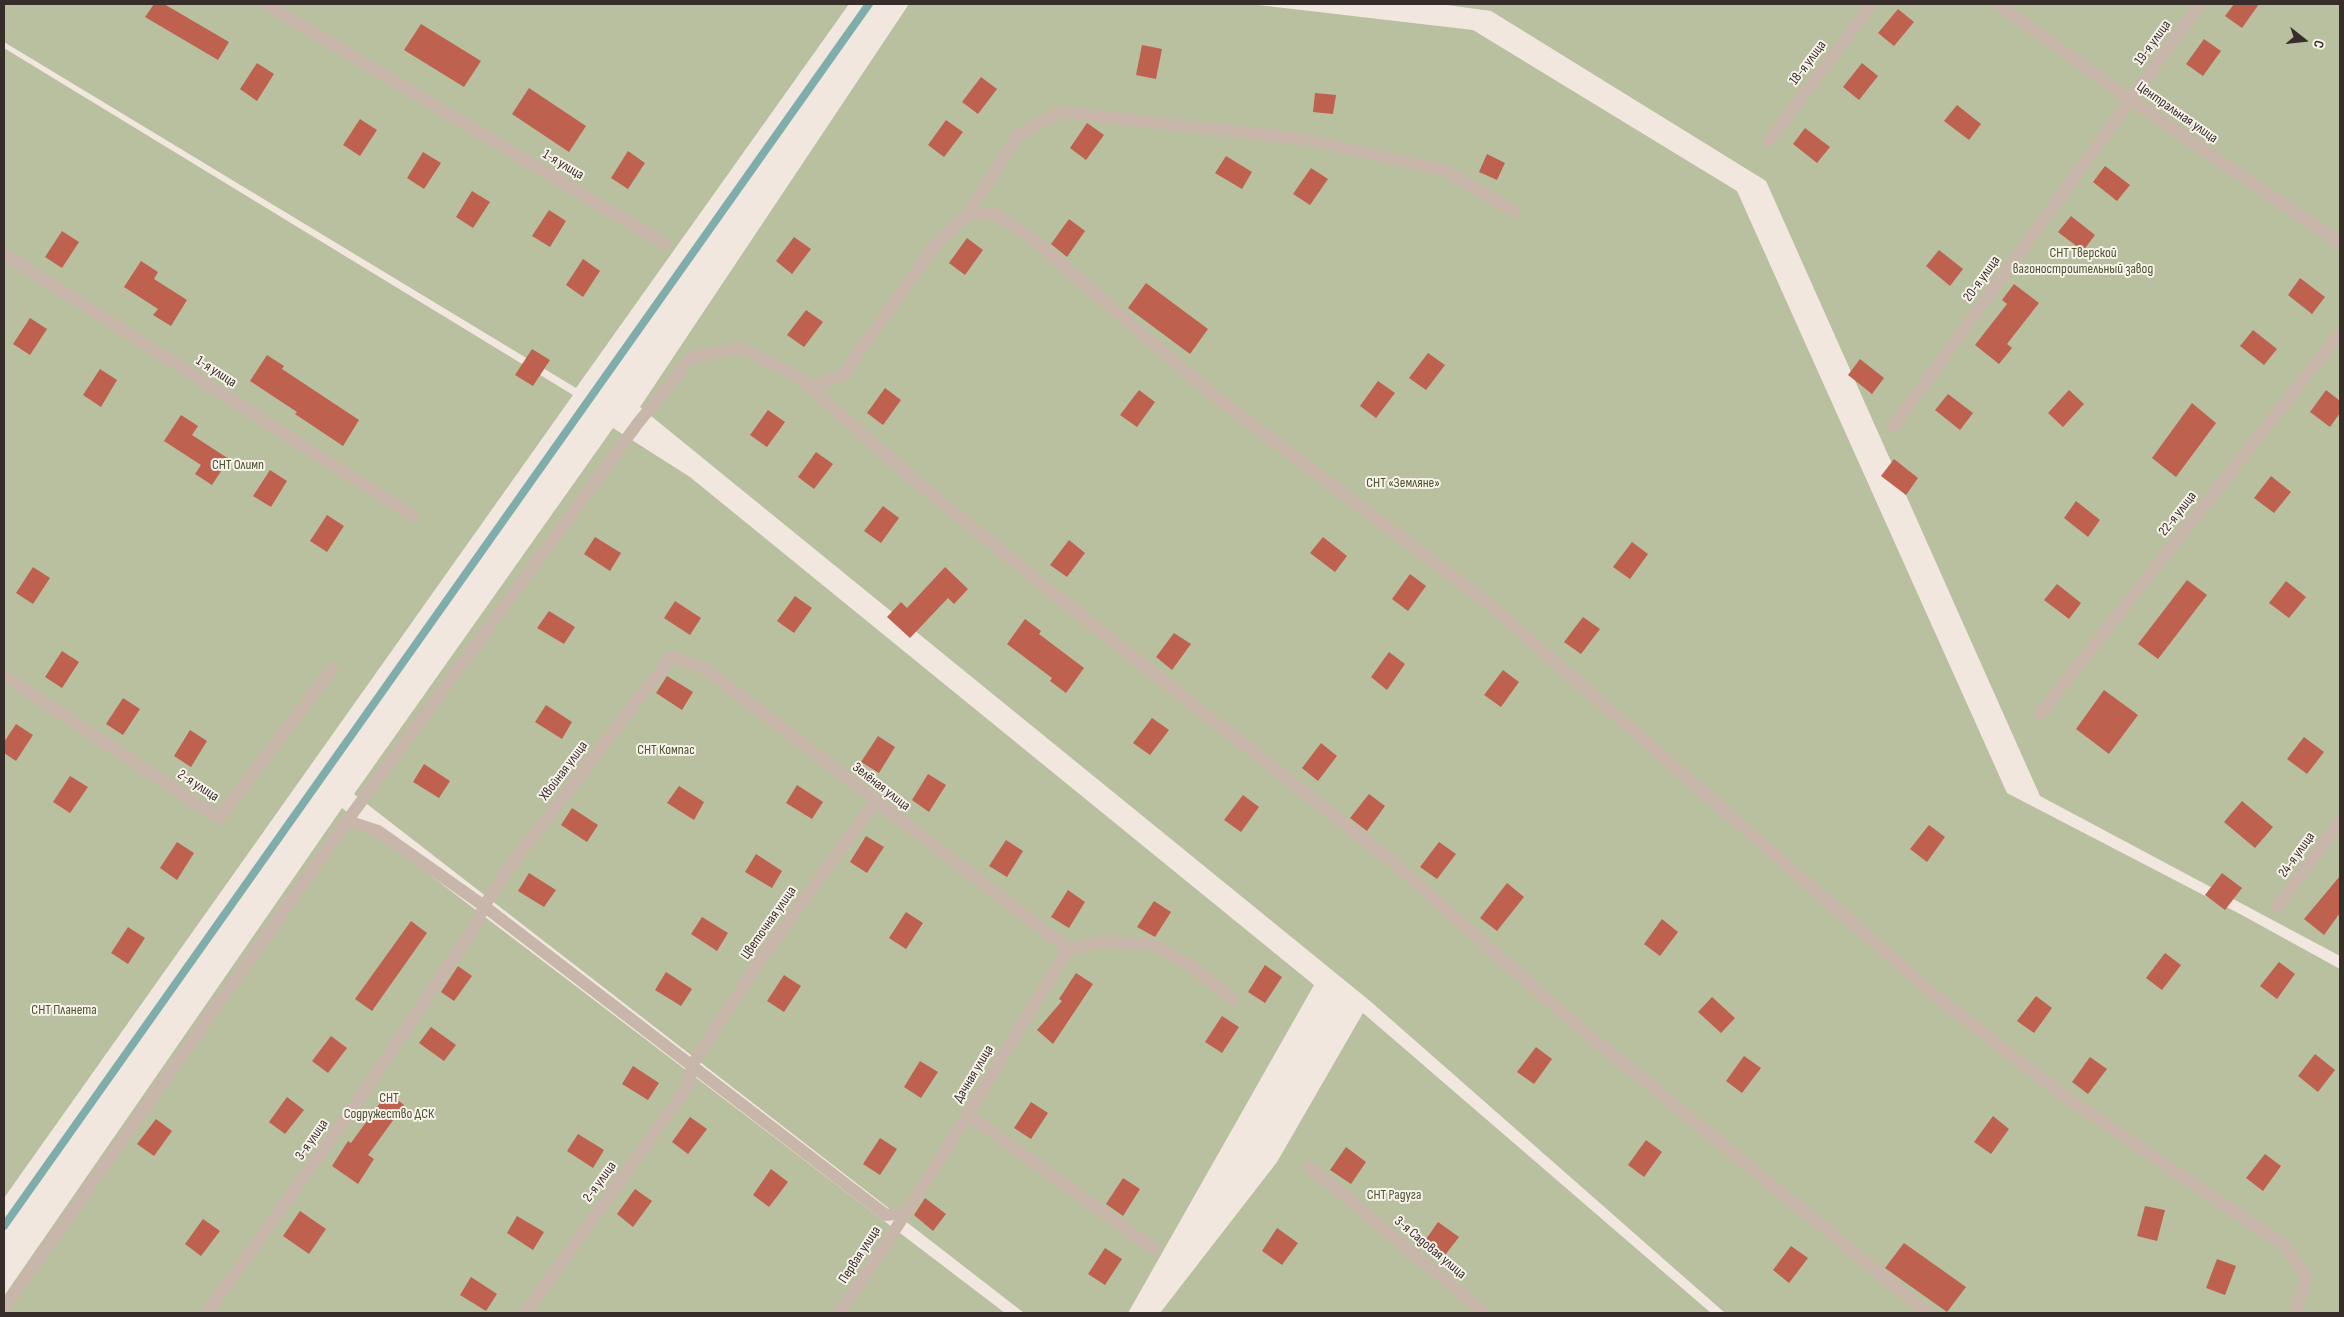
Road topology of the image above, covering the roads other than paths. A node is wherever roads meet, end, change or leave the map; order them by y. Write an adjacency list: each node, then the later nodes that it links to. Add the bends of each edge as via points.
1 (266, 4): 10 (street, 1-я улица)
2 (1872, 4): 6 (street, 18-я улица)
3 (1998, 4): 5 (street, Центральная улица)
4 (2200, 4): 5 (street, 19-я улица)
5 (2131, 100): 9 (street, Центральная улица); 14 (street, 20-я улица)
6 (1769, 141)
7 (1515, 212): 8 (street, via 1447,171 1428,166 1303,139 1060,112 1018,135)
8 (966, 215): 13 (street, via 935,245 842,376); 38 (street, via 994,213 1033,239 1213,395 1484,600 1936,996 2060,1093 2285,1246 2306,1276)
9 (2340, 243)
10 (665, 244)
11 (4, 254): 15 (street, 1-я улица)
12 (2340, 334): 19 (street, 22-я улица)
13 (809, 386): 21 (street, via 742,348 692,357 638,423); 37 (street, via 920,486 1394,862 1567,1017)
14 (1893, 427)
15 (413, 516)
16 (671, 657): 20 (street, Зелёная улица, via 706,669); 23 (street, Хвойная улица, via 510,866)
17 (332, 669): 18 (street, 2-я улица, via 219,818)
18 (4, 676)
19 (2040, 714)
20 (875, 802): 25 (street, Зелёная улица); 27 (street, Цветочная улица, via 762,957)
21 (347, 821): 23 (street, via 378,831); 32 (street)
22 (2340, 821): 24 (street, 24-я улица)
23 (484, 906): 27 (street); 33 (street, 3-я улица, via 476,925 357,1102)
24 (2277, 907)
25 (1068, 949): 26 (street, via 1100,942 1152,944 1190,965); 28 (street, Дачная улица)
26 (1232, 999)
27 (692, 1065): 30 (street, via 886,1215); 34 (street, 2-я улица, via 688,1086)
28 (967, 1114): 30 (street, Дачная улица); 31 (street)
29 (1310, 1166): 36 (street, 3-я Садовая улица)
30 (905, 1213): 35 (street, Первая улица)
31 (1154, 1249)
32 (4, 1308)
33 (207, 1313)
34 (525, 1313)
35 (839, 1313)
36 (1485, 1313)
37 (1928, 1313)
38 (2296, 1313)

